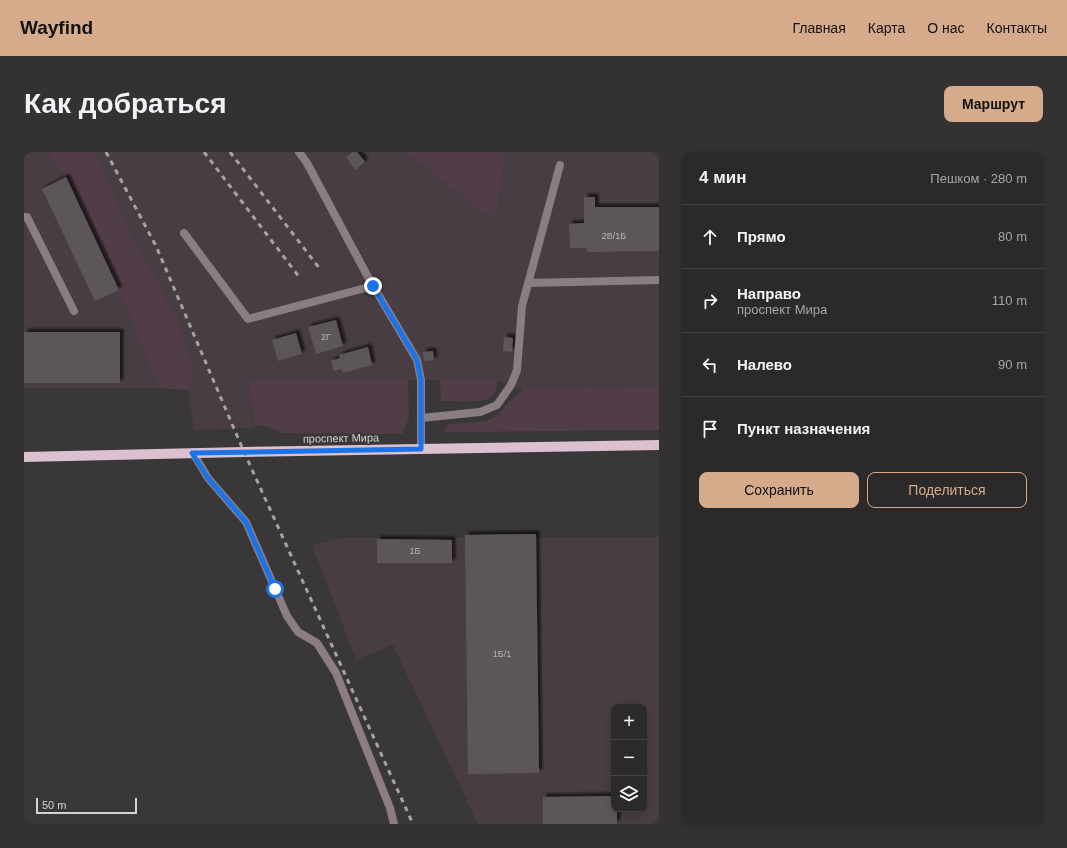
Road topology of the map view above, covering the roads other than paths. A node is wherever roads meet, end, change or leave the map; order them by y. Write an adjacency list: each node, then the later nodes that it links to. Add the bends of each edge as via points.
1 (300, 152): 7 (lane)
2 (560, 165): 6 (lane)
3 (24, 217): 8 (lane, via 28,217)
4 (184, 233): 7 (lane, via 248,319)
5 (659, 280): 6 (lane)
6 (528, 283): 9 (lane, via 522,306 517,370 511,385 497,405 480,412)
7 (373, 286): 9 (lane, via 417,360 421,380)
8 (74, 311)
9 (421, 418): 11 (lane)
10 (659, 445): 11 (main road, проспект Мира)
11 (421, 449): 12 (main road, проспект Мира)
12 (192, 453): 13 (main road, проспект Мира); 14 (lane, via 208,478 246,522 287,616 298,632 317,643 336,673 390,808)
13 (24, 457)
14 (394, 824)

